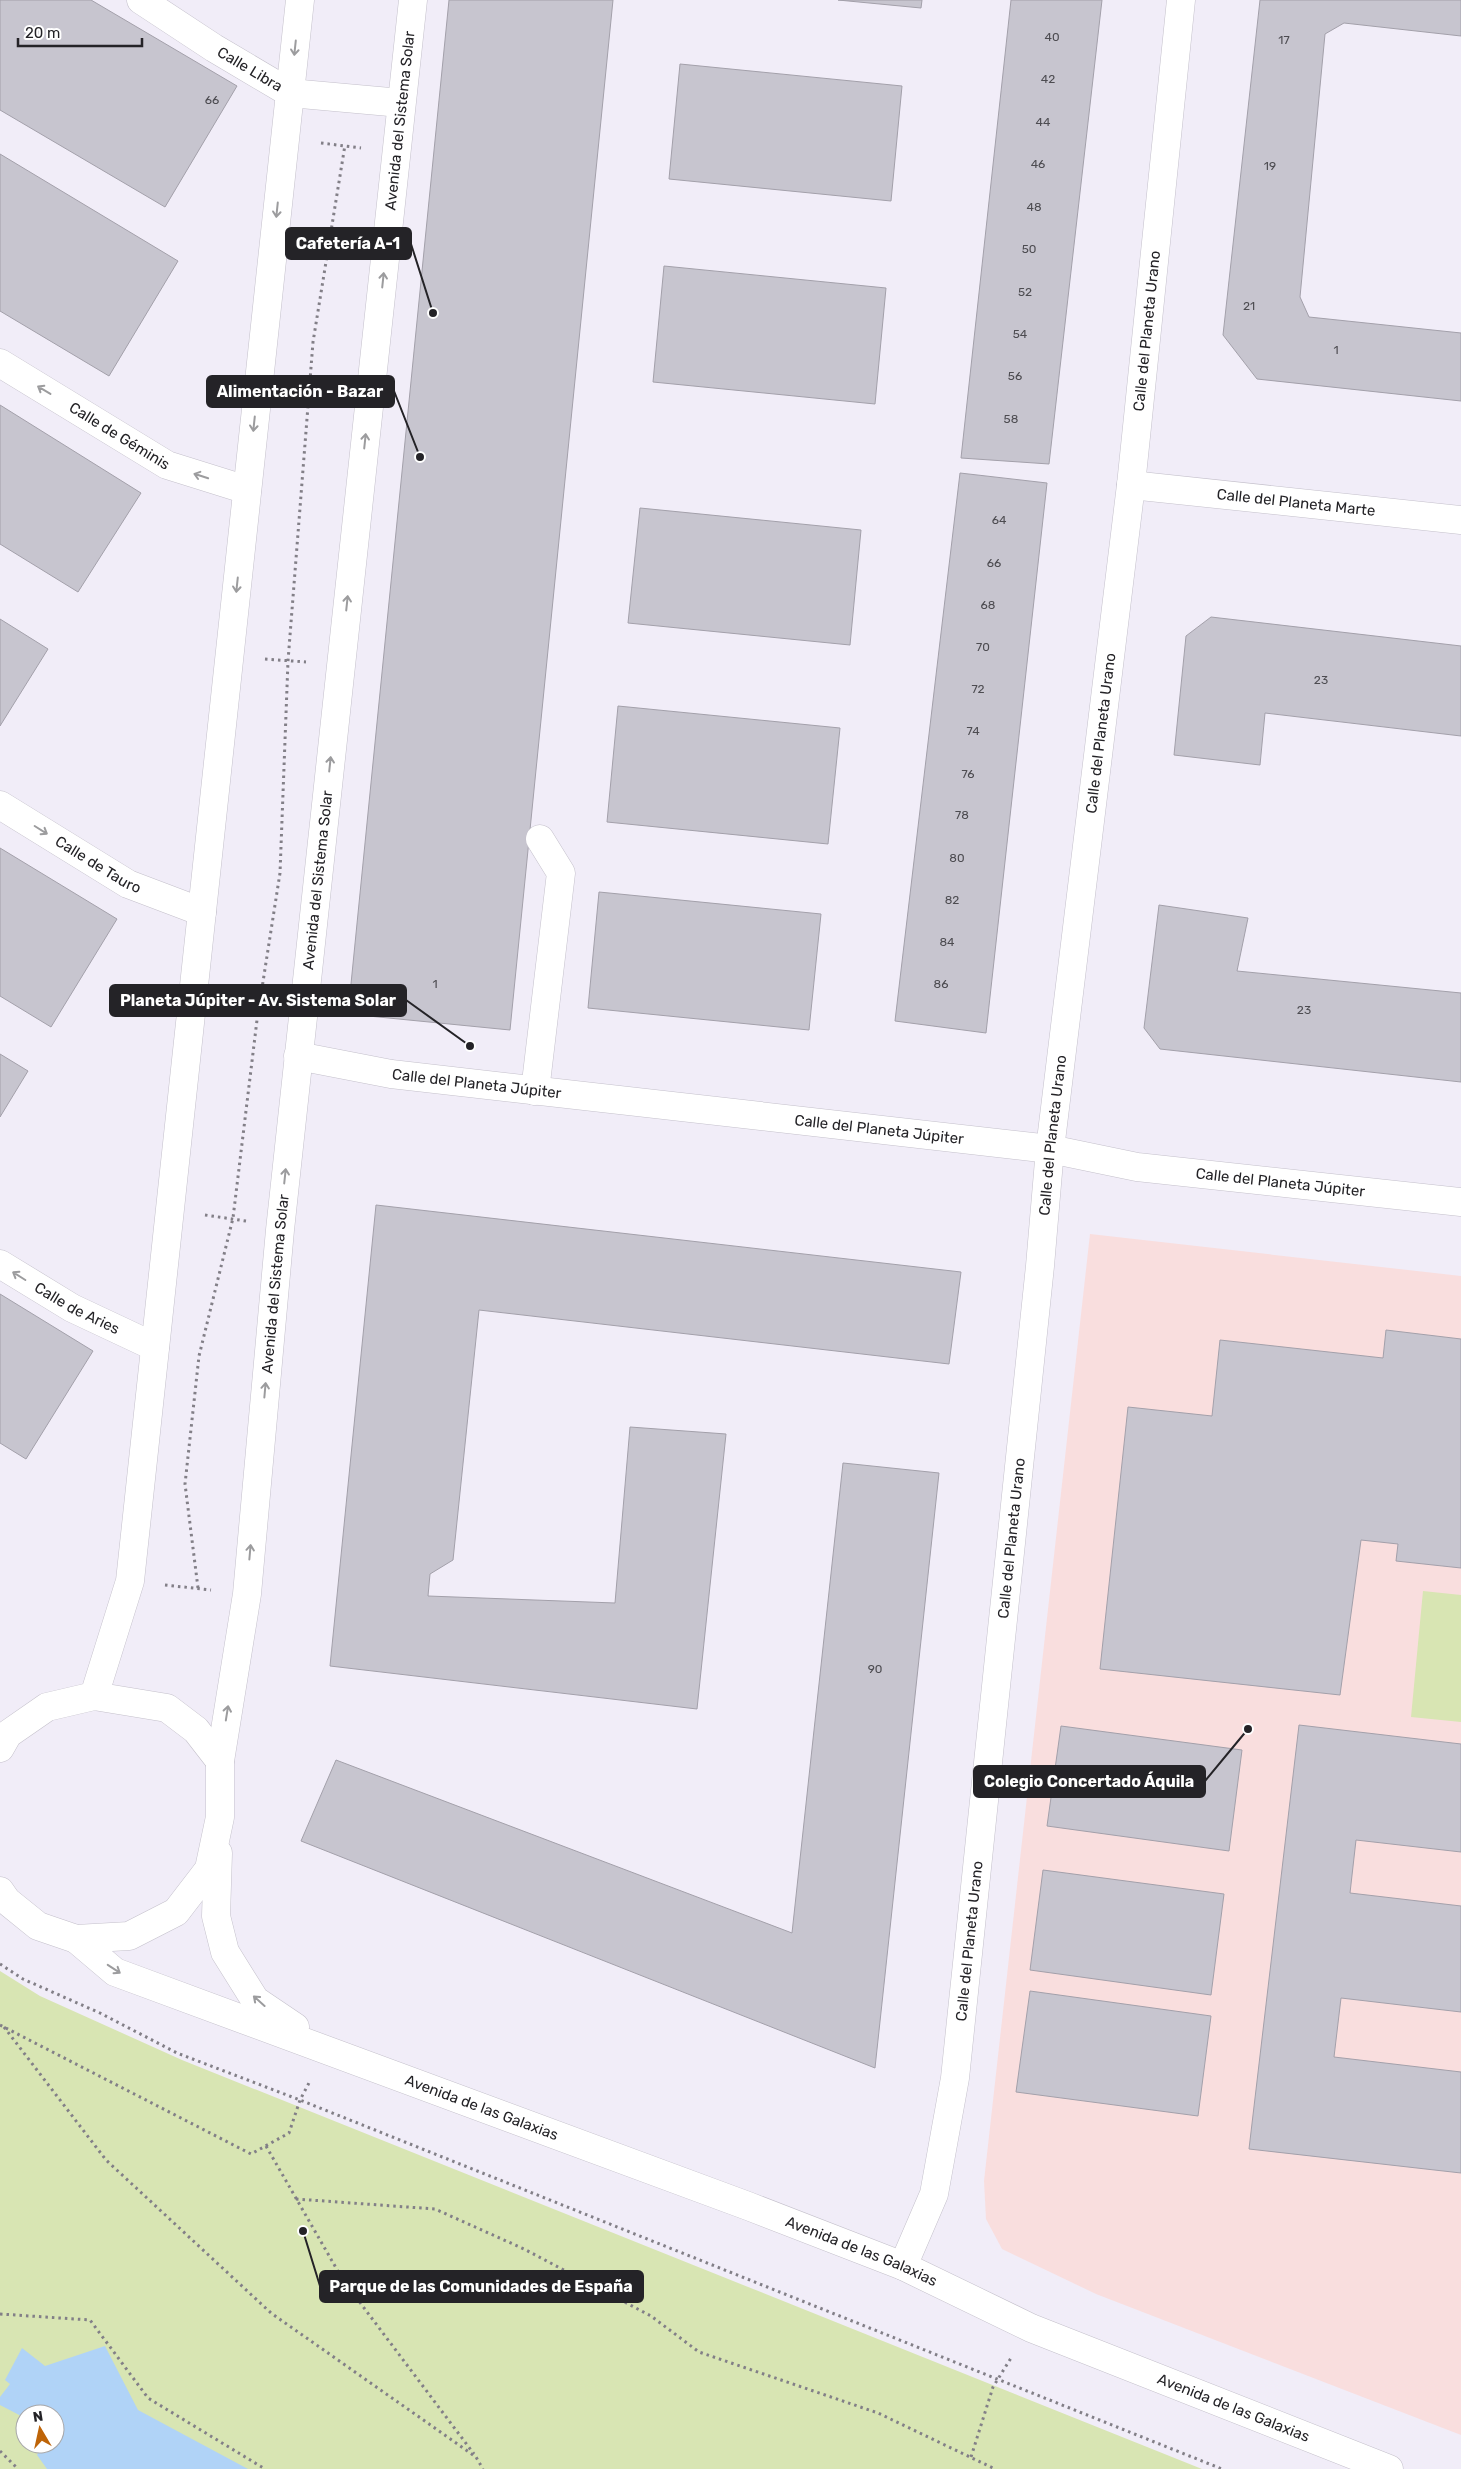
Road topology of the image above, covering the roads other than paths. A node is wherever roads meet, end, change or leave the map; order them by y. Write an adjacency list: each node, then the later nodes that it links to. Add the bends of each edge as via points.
1 (141, 0): 5 (street, Calle Libra)
2 (300, 0): 5 (street, one-way to 5)
3 (413, 0): 6 (street, Avenida del Sistema Solar)
4 (1181, 0): 8 (street, Calle del Planeta Urano)
5 (290, 93): 6 (street, Calle Libra); 9 (street, one-way to 9)
6 (401, 103): 14 (street, Avenida del Sistema Solar, one-way to 6)
7 (0, 363): 9 (street, Calle de Géminis, one-way to 7, via 167,465)
8 (1132, 485): 10 (street, Calle del Planeta Marte); 16 (street, Calle del Planeta Urano)
9 (247, 490): 13 (street, one-way to 13)
10 (1461, 520)
11 (0, 805): 13 (street, Calle de Tauro, one-way to 13, via 128,884)
12 (540, 838): 15 (street, via 561,873)
13 (202, 912): 19 (street)
14 (298, 1056): 15 (street, Calle del Planeta Júpiter, via 391,1074); 22 (street, Avenida del Sistema Solar, one-way to 14, via 246,1594)
15 (535, 1091): 16 (street, Calle del Planeta Júpiter)
16 (1050, 1149): 17 (street, Calle del Planeta Júpiter, via 1136,1167); 27 (street, Calle del Planeta Urano, via 955,2078 934,2194)
17 (1461, 1202)
18 (0, 1264): 19 (street, Calle de Aries, one-way to 18, via 72,1308)
19 (155, 1347): 20 (street, via 130,1581)
20 (94, 1696): 21 (street, via 47,1707); 22 (street, via 166,1708 196,1730)
21 (3, 1736)
22 (220, 1761): 23 (street, Avenida del Sistema Solar)
23 (220, 1817): 25 (street, via 208,1869 176,1912 129,1936); 26 (street, Avenida de las Galaxias, one-way to 23, via 255,2000 226,1952 216,1916)
24 (0, 1891): 25 (street, via 7,1901 38,1926)
25 (76, 1938): 26 (street, Avenida de las Galaxias, one-way to 26, via 115,1972)
26 (327, 2049): 27 (street, Avenida de las Galaxias)
27 (903, 2266): 28 (street, Avenida de las Galaxias, via 1031,2328)
28 (1389, 2469)

